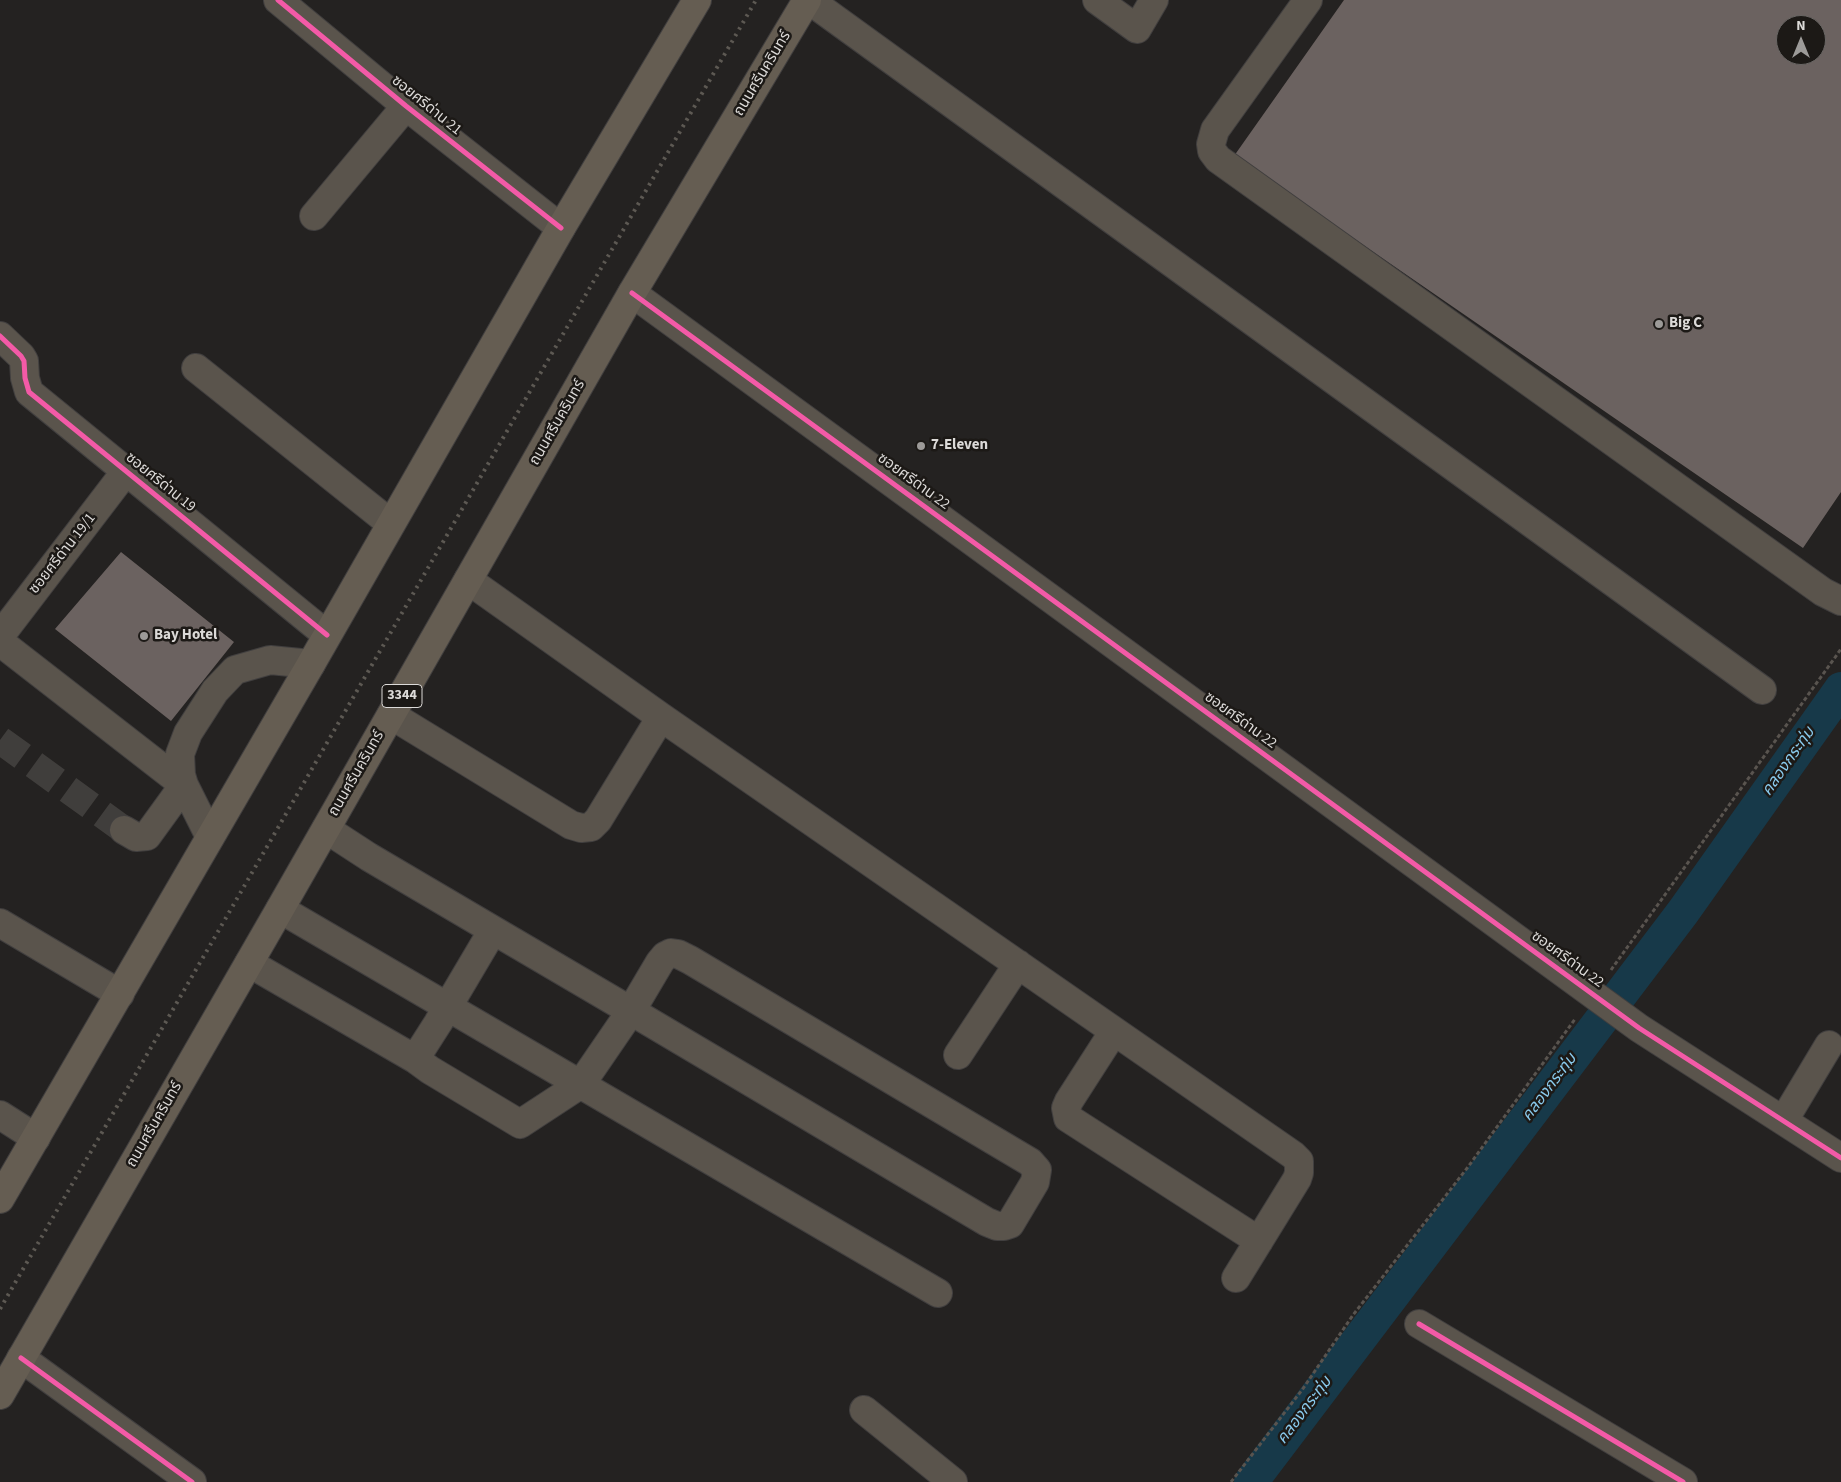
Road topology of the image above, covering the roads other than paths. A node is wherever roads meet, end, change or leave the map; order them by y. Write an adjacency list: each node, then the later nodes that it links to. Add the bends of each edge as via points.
1 (278, 0): 7 (street, ซอยศรีด่าน 21)
2 (808, 0): 10 (main road, ถนนศรีนครินทร์ / 3344); 20 (street)
3 (1097, 0): 4 (street, via 1137,29)
4 (1154, 0)
5 (1308, 0): 16 (street, via 1215,130 1211,144 1218,159 1823,592)
6 (693, 1): 9 (main road)
7 (406, 106): 8 (street); 9 (street, ซอยศรีด่าน 21)
8 (314, 216)
9 (560, 228): 14 (main road)
10 (632, 293): 15 (main road, ถนนศรีนครินทร์ / 3344); 41 (street, ซอยศรีด่าน 22, via 1639,1028)
11 (0, 336): 13 (street, ซอยศรีด่าน 19, via 22,356 29,392)
12 (196, 368): 14 (street)
13 (126, 471): 17 (street, ซอยศรีด่าน 19/1); 18 (street, ซอยศรีด่าน 19)
14 (390, 523): 18 (main road)
15 (468, 580): 21 (main road, ถนนศรีนครินทร์ / 3344); 22 (street)
16 (1841, 601)
17 (2, 630): 23 (street)
18 (327, 634): 19 (main road)
19 (311, 664): 23 (street, via 270,660 231,674 215,691 182,746 180,765); 26 (main road)
20 (1762, 690)
21 (392, 715): 22 (street, via 581,828 591,827 598,820); 24 (main road, ถนนศรีนครินทร์ / 3344)
22 (661, 717): 31 (street)
23 (184, 785): 25 (street, via 147,836 136,837); 26 (street)
24 (326, 829): 27 (main road, ถนนศรีนครินทร์ / 3344); 29 (street)
25 (124, 830)
26 (210, 837): 32 (main road)
27 (280, 909): 30 (main road, ถนนศรีนครินทร์ / 3344); 33 (street)
28 (0, 924): 32 (street)
29 (493, 930): 33 (street); 34 (street)
30 (249, 963): 38 (street); 49 (main road, ถนนศรีนครินทร์ / 3344)
31 (1018, 964): 35 (street); 37 (street)
32 (120, 994): 42 (main road)
33 (448, 1008): 38 (street); 39 (street)
34 (631, 1011): 34 (street, via 660,962 671,953 678,954 1030,1162 1037,1170 1036,1182 1010,1224 997,1226); 39 (street)
35 (1114, 1031): 45 (street, via 1299,1161 1297,1179); 45 (street, via 1069,1101 1066,1108 1068,1118)
36 (1829, 1045): 41 (street)
37 (958, 1054)
38 (415, 1059): 39 (street, via 520,1124)
39 (581, 1084): 47 (street)
40 (0, 1115): 42 (street)
41 (1784, 1120): 43 (street, ซอยศรีด่าน 22)
42 (36, 1138): 44 (main road)
43 (1841, 1158)
44 (0, 1199)
45 (1259, 1241): 46 (street)
46 (1236, 1278)
47 (938, 1292)
48 (1419, 1324): 54 (street)
49 (22, 1358): 50 (main road, ถนนศรีนครินทร์ / 3344); 52 (street)
50 (0, 1395)
51 (864, 1410): 53 (street)
52 (192, 1482)
53 (953, 1482)
54 (1683, 1482)

